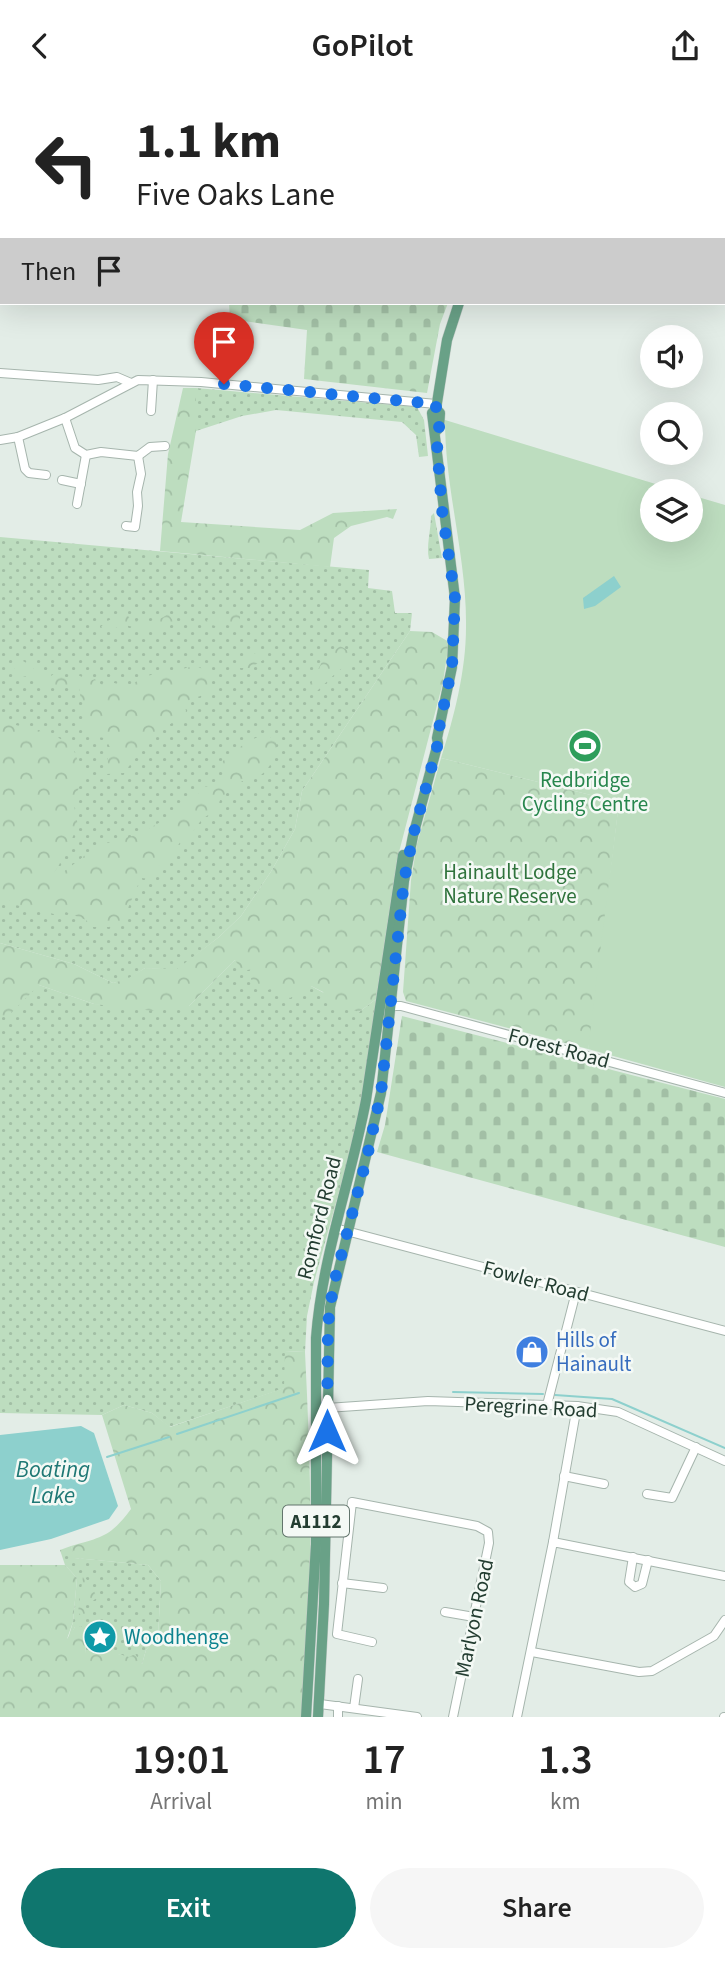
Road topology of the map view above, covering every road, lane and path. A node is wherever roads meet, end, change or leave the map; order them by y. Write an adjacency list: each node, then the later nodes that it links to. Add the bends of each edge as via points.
1 (457, 305): 5 (main road, Romford Road / A1112)
2 (0, 373): 4 (street, via 98,380 117,377)
3 (153, 380): 4 (street); 5 (street); 6 (street)
4 (131, 383): 7 (street)
5 (436, 406): 18 (main road, Romford Road / A1112, via 432,427 455,598 452,667)
6 (151, 411)
7 (65, 418): 8 (street); 11 (street, via 75,448)
8 (18, 437): 9 (street); 13 (street, via 24,469)
9 (0, 440)
10 (164, 446): 12 (street, via 150,447)
11 (86, 455): 12 (street); 15 (street)
12 (138, 456): 17 (street, via 141,474 135,527)
13 (47, 475)
14 (62, 480): 15 (street)
15 (81, 484): 16 (street)
16 (76, 504)
17 (126, 526)
18 (437, 738): 19 (main road, Romford Road / A1112, via 404,881); 21 (main road, Romford Road / A1112, via 400,868 359,1140)
19 (392, 1006): 20 (street, Forest Road); 22 (main road, Romford Road / A1112, via 381,1093)
20 (725, 1093)
21 (335, 1228): 22 (street, Fowler Road); 45 (main road, Romford Road / A1112, via 316,1338 316,1544)
22 (347, 1231): 23 (street, Fowler Road); 27 (main road, Romford Road / A1112, via 330,1307)
23 (576, 1292): 24 (street, Fowler Road); 25 (street)
24 (725, 1331)
25 (547, 1405): 26 (street, Peregrine Road); 27 (street, Peregrine Road, via 428,1401)
26 (578, 1406): 28 (street, Peregrine Road, via 618,1412); 30 (street)
27 (327, 1408): 46 (main road, Romford Road / A1112)
28 (696, 1447): 29 (street, Peregrine Road); 32 (street, via 672,1498)
29 (725, 1461)
30 (564, 1476): 31 (street); 33 (street)
31 (604, 1484)
32 (647, 1494)
33 (553, 1542): 34 (street); 43 (street)
34 (633, 1557): 35 (street); 35 (street, via 629,1582 635,1587 642,1584)
35 (648, 1560): 36 (street)
36 (725, 1576)
37 (342, 1583): 38 (street); 40 (street, Marlyon Road, via 352,1502 477,1526 488,1532 489,1543); 42 (street, via 337,1634)
38 (383, 1588)
39 (445, 1612): 40 (street)
40 (474, 1618): 53 (street, Marlyon Road)
41 (725, 1620): 43 (street, via 715,1636 652,1671)
42 (372, 1642)
43 (532, 1652): 54 (street)
44 (358, 1679): 48 (street)
45 (308, 1703): 46 (main road); 49 (main road, Romford Road / A1112)
46 (320, 1704): 47 (street); 50 (main road, Romford Road / A1112)
47 (338, 1706): 48 (street); 51 (street)
48 (354, 1708): 52 (street)
49 (306, 1717)
50 (318, 1717)
51 (338, 1717)
52 (417, 1717)
53 (453, 1717)
54 (517, 1717)

